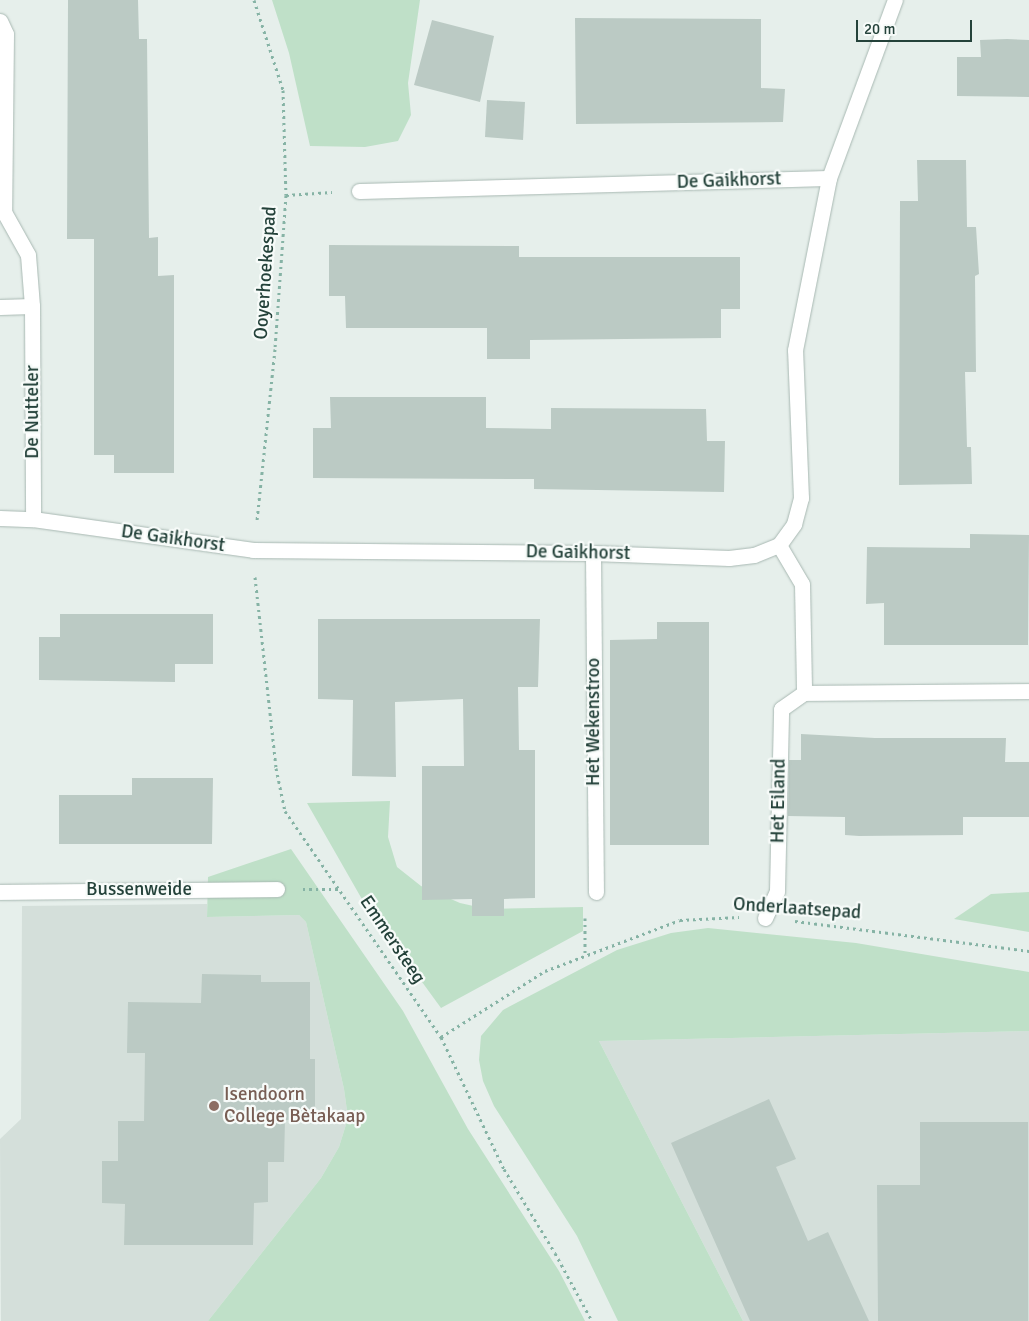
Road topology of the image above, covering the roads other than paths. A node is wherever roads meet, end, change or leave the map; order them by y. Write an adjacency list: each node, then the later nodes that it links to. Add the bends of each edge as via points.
1 (895, 0): 3 (street)
2 (0, 21): 5 (street, De Nutteler, via 6,34 4,212 28,255)
3 (828, 178): 4 (street, De Gaikhorst); 9 (street, via 795,350 801,498 794,524)
4 (359, 191)
5 (32, 306): 6 (street); 8 (street, De Nutteler)
6 (0, 307)
7 (0, 518): 8 (street, De Gaikhorst)
8 (34, 519): 10 (street, De Gaikhorst, via 253,550)
9 (779, 545): 10 (street, De Gaikhorst, via 754,555 729,558); 12 (street, via 802,584)
10 (593, 553): 15 (street, Het Wekenstroo)
11 (1029, 691): 12 (street)
12 (804, 692): 16 (street, Het Eiland, via 781,709 777,891)
13 (277, 889): 14 (street, Bussenweide)
14 (0, 892)
15 (596, 892)
16 (765, 918)

